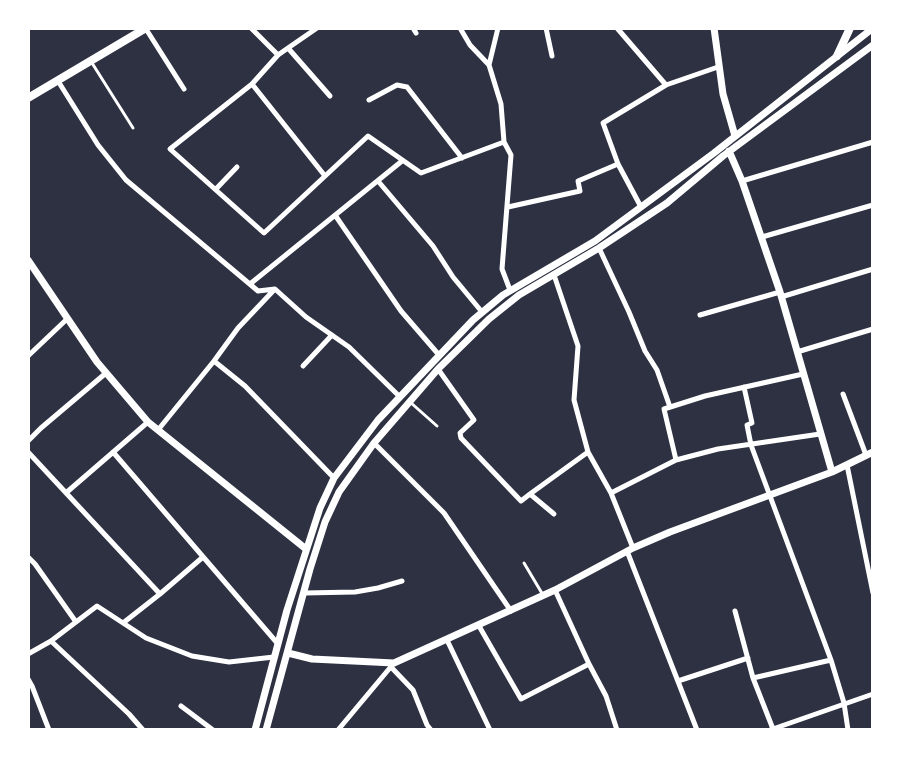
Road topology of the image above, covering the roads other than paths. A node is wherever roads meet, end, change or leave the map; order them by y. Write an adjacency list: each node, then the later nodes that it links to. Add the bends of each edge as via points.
1 (146, 28): 16 (main road); 22 (street)
2 (251, 28): 13 (street)
3 (317, 28): 12 (street)
4 (460, 28): 17 (street)
5 (498, 28): 17 (street)
6 (546, 28): 14 (street)
7 (617, 28): 21 (street)
8 (714, 28): 18 (street)
9 (850, 28): 15 (main road)
10 (873, 28): 15 (street)
11 (873, 45): 30 (street)
12 (288, 48): 13 (street); 23 (street)
13 (278, 55): 20 (street)
14 (552, 56)
15 (837, 56): 27 (street)
16 (90, 60): 19 (main road); 26 (lane)
17 (489, 65): 28 (street, via 501,104)
18 (718, 67): 21 (street); 27 (street)
19 (58, 80): 24 (main road); 51 (street, via 126,180)
20 (252, 84): 35 (street); 38 (street, via 170,149)
21 (666, 85): 33 (street, via 603,123)
22 (184, 89)
23 (330, 96)
24 (28, 98)
25 (369, 100): 31 (street, via 397,85 407,87)
26 (133, 128)
27 (735, 136): 39 (street)
28 (504, 142): 31 (street); 42 (street, via 511,155)
29 (873, 142): 37 (street)
30 (729, 151): 37 (street); 40 (street)
31 (462, 158): 32 (street, via 421,173)
32 (402, 161): 35 (street, via 368,136); 36 (street)
33 (618, 164): 42 (street, via 578,181 580,191); 43 (street)
34 (237, 167): 38 (street)
35 (325, 176): 38 (street, via 264,233)
36 (378, 181): 44 (street); 55 (street)
37 (742, 181): 45 (street)
38 (216, 189)
39 (660, 194): 40 (street); 43 (street)
40 (667, 203): 46 (street)
41 (873, 205): 45 (street)
42 (508, 207): 53 (street, via 502,269)
43 (642, 208): 53 (street)
44 (335, 215): 51 (street); 61 (street, via 401,311)
45 (762, 237): 54 (street)
46 (599, 248): 50 (street); 72 (street)
47 (28, 260): 49 (street)
48 (873, 269): 54 (street)
49 (31, 271): 57 (street)
50 (553, 274): 65 (street, via 489,319); 82 (street, via 578,346 574,400)
51 (250, 284): 52 (street, via 258,291)
52 (275, 289): 59 (street); 63 (street)
53 (510, 290): 55 (street)
54 (781, 294): 56 (street); 60 (street)
55 (482, 312): 61 (street)
56 (700, 315)
57 (67, 319): 62 (street); 66 (street)
58 (873, 329): 60 (street)
59 (332, 335): 64 (street); 70 (street)
60 (797, 352): 67 (street)
61 (439, 355): 70 (street)
62 (28, 356)
63 (214, 361): 75 (street); 87 (street)
64 (303, 366)
65 (438, 369): 71 (street); 90 (street, via 474,420 461,438 521,501)
66 (106, 373): 73 (street); 77 (street)
67 (803, 374): 68 (street); 76 (street)
68 (744, 387): 72 (street); 79 (street)
69 (843, 394): 83 (street)
70 (399, 396): 87 (street)
71 (410, 402): 74 (lane); 78 (street)
72 (670, 407): 84 (street, via 664,409)
73 (148, 422): 75 (street); 81 (street)
74 (437, 426)
75 (158, 431): 93 (street)
76 (820, 434): 79 (street); 86 (street)
77 (28, 441)
78 (374, 443): 100 (street, via 325,522); 105 (street, via 444,513)
79 (751, 445): 84 (street); 91 (street)
80 (28, 452): 88 (street)
81 (113, 452): 88 (street); 96 (street)
82 (588, 452): 89 (street); 90 (street)
83 (871, 455): 85 (street)
84 (676, 460): 89 (street)
85 (847, 465): 86 (street); 101 (street)
86 (832, 472): 91 (street)
87 (334, 478): 93 (street)
88 (66, 493): 102 (street)
89 (611, 493): 94 (street)
90 (530, 494): 92 (street)
91 (769, 496): 94 (street); 118 (street)
92 (554, 514)
93 (306, 549): 104 (street)
94 (630, 550): 99 (street); 123 (street)
95 (28, 557): 108 (street)
96 (203, 557): 102 (street); 113 (street)
97 (524, 563): 103 (lane)
98 (402, 581): 100 (street, via 355,592)
99 (555, 590): 103 (street); 119 (street)
100 (304, 593): 107 (street)
101 (873, 593)
102 (160, 594): 109 (street)
103 (543, 595): 105 (street)
104 (287, 610): 107 (street); 113 (street)
105 (511, 611): 110 (street)
106 (735, 611): 117 (street)
107 (299, 613): 114 (street)
108 (76, 622): 109 (street, via 97,606); 112 (street)
109 (123, 623): 116 (street, via 192,656 229,662)
110 (479, 626): 111 (street); 119 (street, via 521,699)
111 (447, 640): 120 (street); 135 (street)
112 (51, 641): 115 (street); 129 (street)
113 (279, 644): 116 (street)
114 (288, 653): 120 (street); 132 (street)
115 (28, 654)
116 (275, 657): 131 (street)
117 (748, 658): 121 (street); 123 (street)
118 (831, 660): 121 (street); 125 (street)
119 (589, 664): 136 (street)
120 (392, 665): 133 (street); 134 (street, via 413,690)
121 (753, 678): 127 (street)
122 (28, 679): 128 (street)
123 (678, 681): 137 (street)
124 (873, 694): 125 (street)
125 (844, 703): 127 (street); 138 (street)
126 (181, 706): 130 (street)
127 (771, 729)
128 (49, 730)
129 (143, 730)
130 (213, 730)
131 (255, 730)
132 (266, 730)
133 (338, 730)
134 (431, 730)
135 (490, 730)
136 (617, 730)
137 (697, 730)
138 (848, 730)

